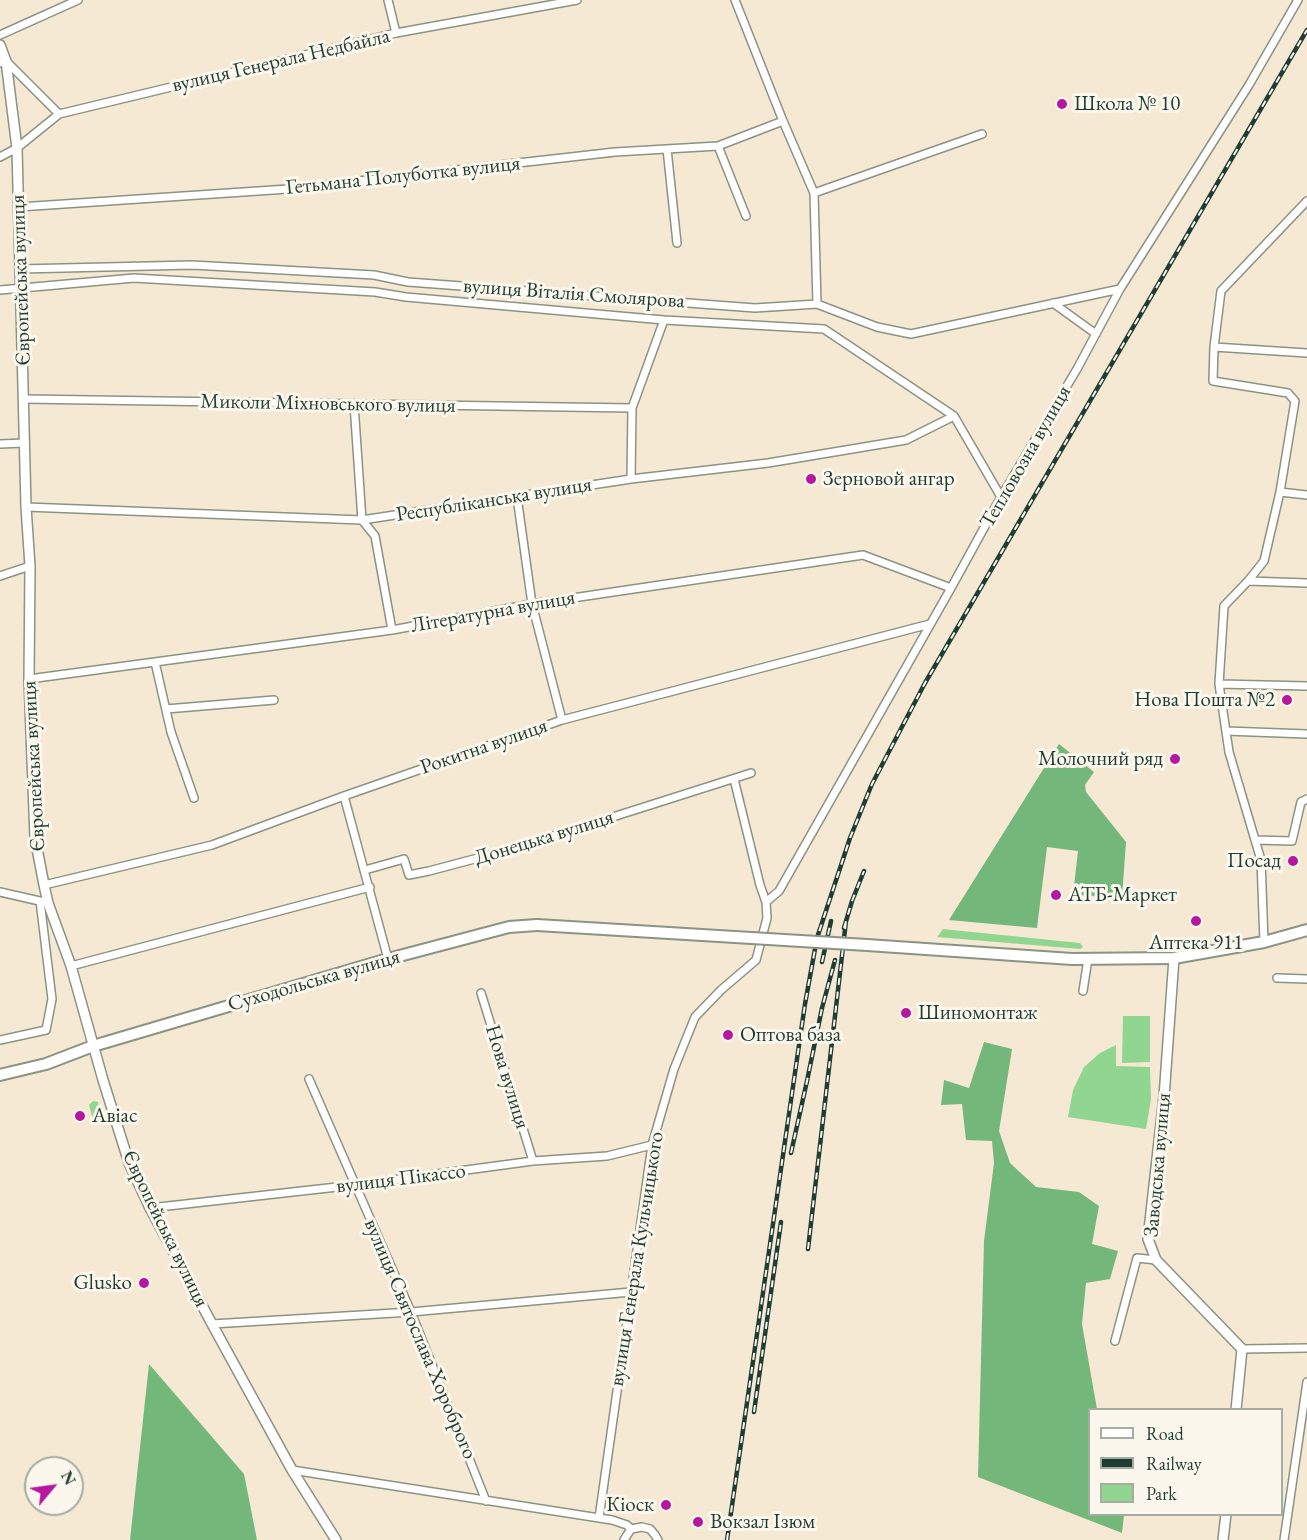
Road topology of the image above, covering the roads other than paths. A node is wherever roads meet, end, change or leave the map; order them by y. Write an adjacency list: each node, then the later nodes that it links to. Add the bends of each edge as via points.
1 (78, 0): 7 (street)
2 (388, 0): 6 (street)
3 (577, 0): 6 (street, вулиця Генерала Недбайла)
4 (735, 0): 11 (street)
5 (1298, 0): 24 (street, Тепловозна вулиця)
6 (396, 33): 10 (street, вулиця Генерала Недбайла)
7 (0, 36)
8 (0, 45): 9 (street, Європейська вулиця)
9 (3, 62): 10 (street); 14 (street, Європейська вулиця)
10 (59, 114): 14 (street, вулиця Генерала Недбайла)
11 (783, 121): 13 (street, Гетьмана Полуботка вулиця); 17 (street)
12 (982, 134): 17 (street)
13 (718, 146): 15 (street, Гетьмана Полуботка вулиця); 20 (street)
14 (17, 148): 16 (street, вулиця Генерала Недбайла); 19 (street, Європейська вулиця)
15 (667, 149): 19 (street, Гетьмана Полуботка вулиця, via 288,189); 21 (street)
16 (0, 157)
17 (814, 192): 27 (street)
18 (1307, 201): 30 (street, via 1221,291)
19 (18, 207): 22 (street, Європейська вулиця)
20 (746, 216)
21 (677, 243)
22 (20, 270): 23 (street, Європейська вулиця); 27 (street, вулиця Віталія Смолярова, via 192,265 374,275 408,282 755,308)
23 (20, 288): 25 (street); 28 (street, вулиця Віталія Смолярова, via 134,278 375,292); 32 (street, Європейська вулиця)
24 (1120, 289): 26 (street, вулиця Віталія Смолярова); 29 (street, Тепловозна вулиця)
25 (0, 290)
26 (1053, 303): 27 (street, вулиця Віталія Смолярова, via 911,334 877,327); 29 (street)
27 (817, 304)
28 (664, 320): 34 (street); 35 (street, вулиця Віталія Смолярова, via 824,329)
29 (1096, 334): 41 (street, Тепловозна вулиця)
30 (1214, 347): 31 (street); 39 (street, via 1213,381 1288,393 1295,401)
31 (1307, 353)
32 (24, 399): 33 (street, Миколи Міхновського вулиця); 36 (street, Європейська вулиця)
33 (354, 404): 34 (street, Миколи Міхновського вулиця); 44 (street)
34 (632, 408): 38 (street)
35 (954, 416): 38 (street, Республіканська вулиця, via 906,440 768,463); 41 (street, вулиця Віталія Смолярова)
36 (25, 443): 37 (street); 43 (street, Європейська вулиця)
37 (0, 444)
38 (631, 479): 42 (street, Республіканська вулиця)
39 (1280, 492): 40 (street); 47 (street, via 1264,561)
40 (1307, 495)
41 (1001, 496): 49 (street, Тепловозна вулиця)
42 (517, 497): 44 (street, Республіканська вулиця); 50 (street)
43 (26, 507): 44 (street, Республіканська вулиця); 45 (street, Європейська вулиця)
44 (362, 520): 52 (street, via 375,536)
45 (30, 566): 46 (street); 54 (street, Європейська вулиця)
46 (0, 576)
47 (1248, 581): 48 (street); 55 (street, via 1224,606)
48 (1307, 583)
49 (951, 588): 50 (street, Літературна вулиця, via 863,555); 51 (street, Тепловозна вулиця)
50 (532, 604): 52 (street, Літературна вулиця); 59 (street)
51 (930, 624): 59 (street, Рокитна вулиця); 73 (street, Тепловозна вулиця, via 780,891)
52 (392, 630): 53 (street, Літературна вулиця)
53 (155, 662): 54 (street, Літературна вулиця); 58 (street)
54 (29, 680): 69 (street, Європейська вулиця, via 34,838)
55 (1220, 684): 56 (street); 60 (street)
56 (1307, 686)
57 (274, 700): 58 (street)
58 (166, 709): 65 (street)
59 (562, 720): 64 (street, Рокитна вулиця)
60 (1226, 731): 61 (street); 67 (street)
61 (1307, 734)
62 (751, 772): 63 (street, Донецька вулиця)
63 (734, 779): 68 (street, Донецька вулиця, via 429,871 409,875 404,859); 73 (street)
64 (344, 796): 68 (street); 69 (street, Рокитна вулиця, via 212,845)
65 (194, 798)
66 (1307, 799): 67 (street, via 1301,802 1292,841)
67 (1255, 840): 75 (street, via 1261,860)
68 (365, 870): 70 (street)
69 (44, 885): 72 (street, Європейська вулиця)
70 (370, 886): 77 (street); 79 (street)
71 (0, 892): 72 (street)
72 (44, 902): 79 (street, Європейська вулиця); 84 (street, via 52,999 46,1030)
73 (766, 902): 88 (street, вулиця Генерала Кульчицького, via 767,918 756,960 694,1017)
74 (1307, 930): 75 (main road, Суходольська вулиця)
75 (1264, 942): 76 (main road, Суходольська вулиця)
76 (1174, 958): 78 (main road, Суходольська вулиця); 92 (street, Заводська вулиця, via 1148,1239)
77 (388, 959): 78 (main road, Суходольська вулиця, bridge, via 509,927 537,925); 85 (main road, Суходольська вулиця)
78 (1088, 959): 82 (street)
79 (71, 966): 85 (street, Європейська вулиця)
80 (1276, 978): 81 (street)
81 (1307, 979)
82 (1083, 991)
83 (481, 993): 89 (street, Нова вулиця)
84 (0, 1040)
85 (93, 1046): 86 (main road, Суходольська вулиця, via 46,1064); 91 (street, Європейська вулиця, via 129,1163)
86 (0, 1075)
87 (309, 1079): 90 (street, вулиця Святослава Хороброго)
88 (652, 1145): 89 (street, вулиця Пікассо, via 606,1156); 93 (street, вулиця Генерала Кульчицького)
89 (533, 1161): 90 (street, вулиця Пікассо)
90 (355, 1185): 91 (street, вулиця Пікассо); 94 (street, вулиця Святослава Хороброго)
91 (150, 1208): 95 (street, Європейська вулиця)
92 (1156, 1260): 96 (street, via 1137,1258); 98 (street, Заводська вулиця)
93 (631, 1292): 94 (street); 104 (street, вулиця Генерала Кульчицького)
94 (411, 1312): 95 (street); 102 (street, вулиця Святослава Хороброго)
95 (212, 1324): 101 (street, Європейська вулиця)
96 (1115, 1341)
97 (1307, 1348): 98 (street)
98 (1242, 1349): 100 (street)
99 (1307, 1382): 110 (street)
100 (1236, 1408)
101 (292, 1470): 102 (street); 106 (street, Європейська вулиця)
102 (486, 1501): 104 (street)
103 (1226, 1516): 109 (street)
104 (599, 1518): 105 (street)
105 (631, 1529): 107 (street); 108 (street, via 650,1529)
106 (336, 1540)
107 (624, 1540)
108 (658, 1540)
109 (1223, 1540)
110 (1284, 1540)

